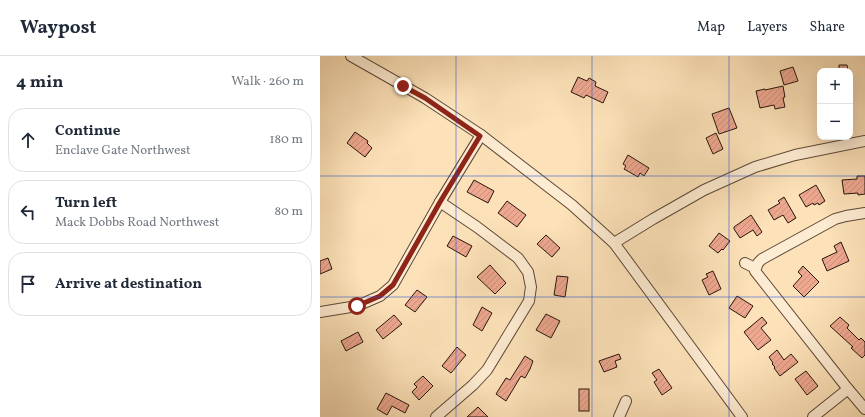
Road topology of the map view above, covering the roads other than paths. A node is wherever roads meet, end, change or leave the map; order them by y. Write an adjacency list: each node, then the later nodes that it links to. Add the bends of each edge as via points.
1 (351, 56): 2 (street, via 425,98)
2 (480, 136): 4 (street); 6 (street, via 572,205)
3 (865, 141): 6 (street, via 795,155 755,167 704,190)
4 (440, 202): 9 (street, via 393,285 380,296 357,306); 13 (street, via 518,258 528,272 532,287 529,301 488,370)
5 (865, 214): 8 (street, via 835,219 762,259)
6 (614, 243): 15 (street)
7 (746, 263): 8 (street)
8 (755, 268): 10 (street)
9 (320, 312)
10 (848, 389): 12 (street); 16 (street)
11 (626, 401): 14 (street)
12 (865, 409)
13 (436, 417)
14 (619, 417)
15 (742, 417)
16 (813, 417)

